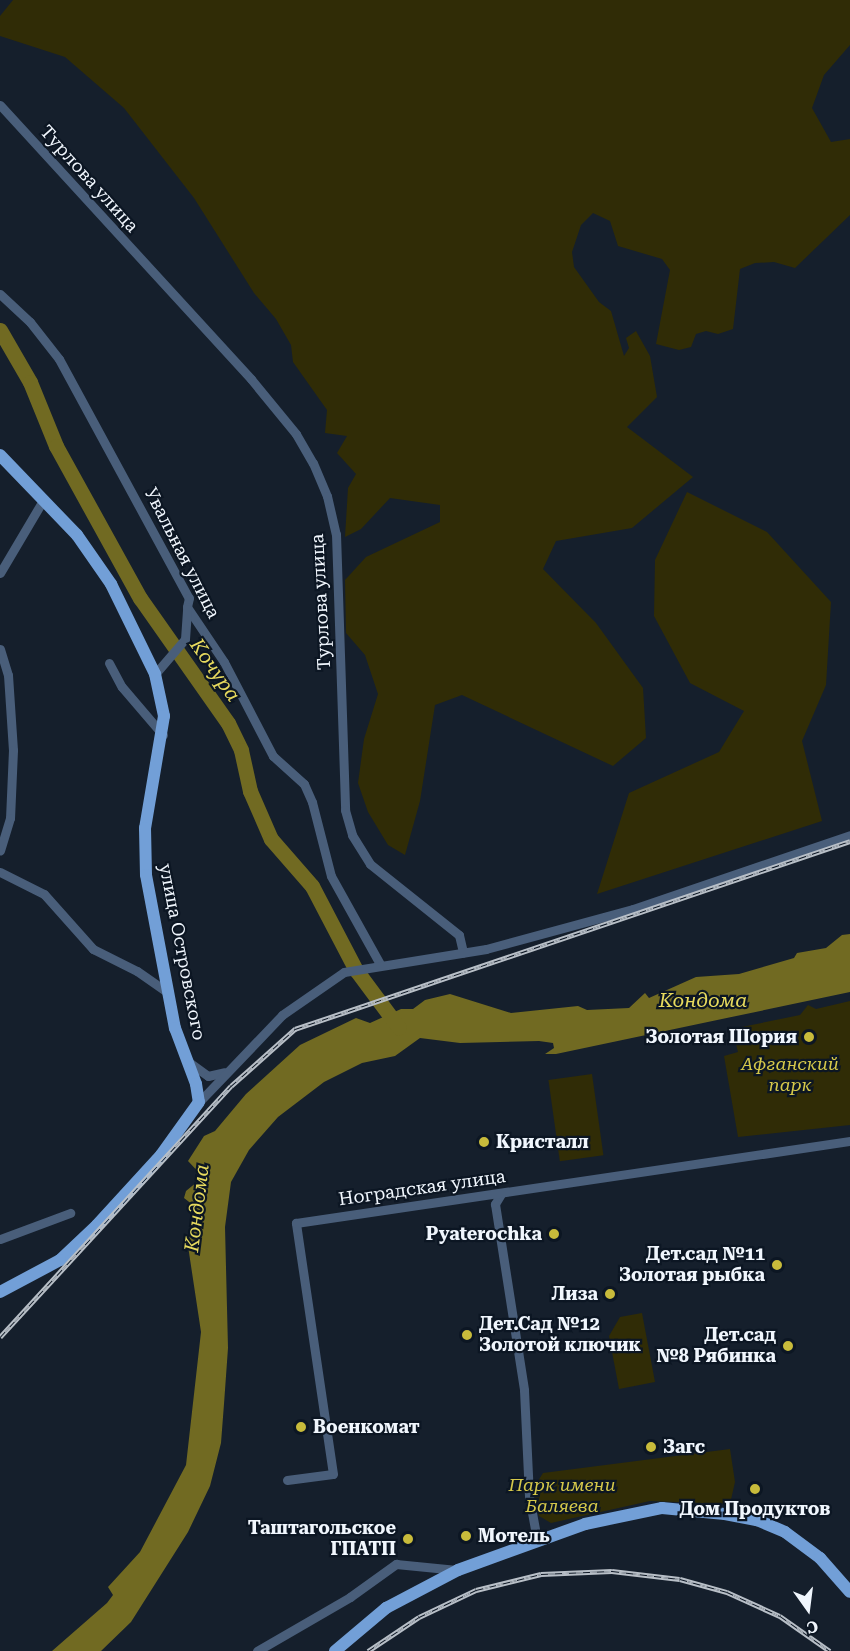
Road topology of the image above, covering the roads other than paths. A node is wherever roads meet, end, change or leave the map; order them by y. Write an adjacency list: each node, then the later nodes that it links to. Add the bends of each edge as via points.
1 (0, 105): 14 (street, Турлова улица, via 251,379 314,463 336,534 341,786 352,835 382,876 459,935)
2 (0, 294): 6 (street, Увальная улица, via 30,322 82,397 189,598)
3 (0, 454): 4 (main road, улица Островского)
4 (42, 502): 5 (street); 9 (main road, улица Островского, via 77,535 111,584)
5 (0, 573)
6 (187, 607): 9 (street, via 185,639); 15 (street, Увальная улица, via 224,662 273,756 308,791 331,876)
7 (0, 649): 12 (street, via 8,675 13,750 10,818)
8 (109, 663): 10 (street, via 122,687)
9 (155, 674): 10 (main road, улица Островского, via 164,716)
10 (163, 735): 16 (main road, улица Островского, via 145,828 146,875)
11 (850, 835): 14 (street, via 633,909)
12 (0, 850)
13 (0, 872): 16 (street, via 44,894 93,949 137,971)
14 (463, 953): 15 (street)
15 (380, 964): 18 (street, via 345,972 282,1015)
16 (168, 993): 17 (main road, улица Островского)
17 (184, 1057): 18 (street, via 201,1074); 19 (main road, улица Островского)
18 (227, 1071): 19 (street)
19 (199, 1102): 24 (main road, via 161,1155 98,1225 60,1260)
20 (850, 1141): 21 (street, Ноградская улица)
21 (501, 1194): 25 (street, Ноградская улица, via 296,1223 333,1474); 26 (street, via 495,1204 524,1390 529,1496)
22 (70, 1213): 23 (street)
23 (0, 1239)
24 (0, 1292)
25 (286, 1480)
26 (537, 1540): 27 (main road); 28 (main road, via 631,1512 662,1508 724,1514 757,1520 793,1537 820,1558)
27 (458, 1570): 29 (street, via 396,1564 350,1597); 30 (main road, via 386,1608)
28 (850, 1593)
29 (257, 1651)
30 (334, 1651)

